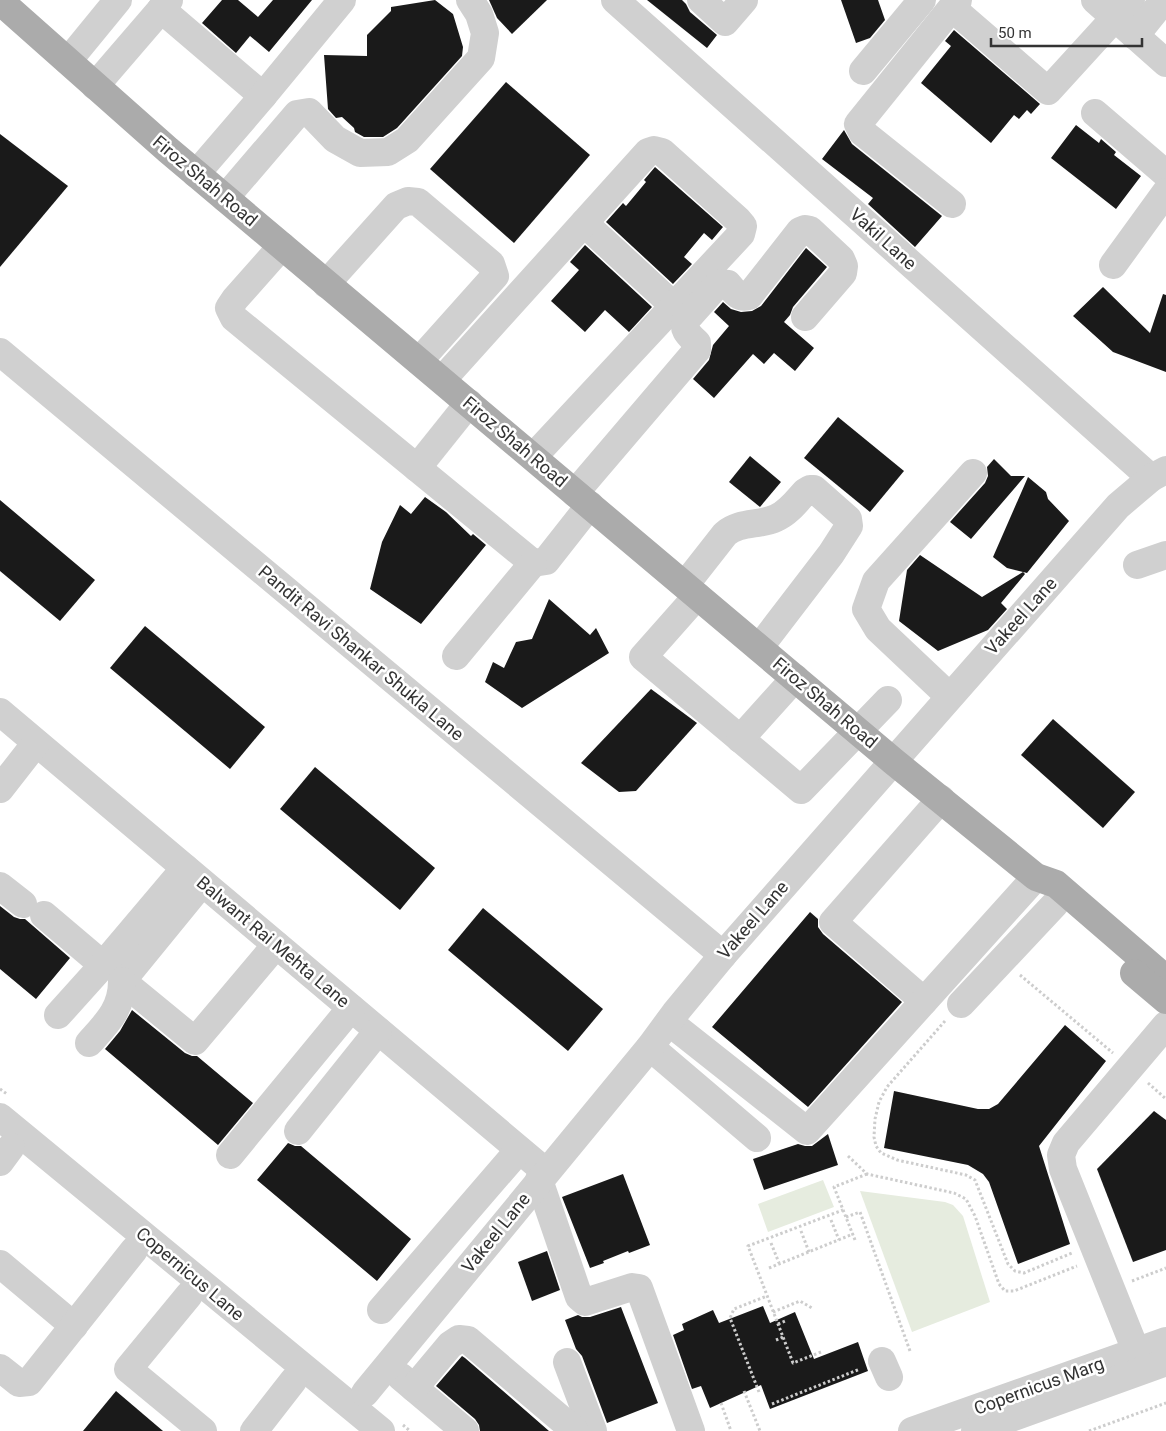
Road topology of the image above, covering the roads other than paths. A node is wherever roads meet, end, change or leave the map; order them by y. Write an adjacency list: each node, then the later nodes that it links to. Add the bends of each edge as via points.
1 (118, 0): 14 (street)
2 (342, 0): 18 (street)
3 (470, 0): 23 (street, via 485,33 480,58 407,140 388,152 360,153 335,139 309,112 297,114)
4 (701, 0): 5 (street, via 725,22)
5 (744, 0)
6 (922, 0): 16 (street)
7 (1164, 0): 13 (street)
8 (0, 1): 14 (main road, Firoz Shah Road)
9 (955, 4): 12 (street, via 1048,91); 24 (street, via 858,124 862,132)
10 (165, 5): 17 (street); 18 (street)
11 (632, 5): 38 (street, Vakil Lane)
12 (1113, 6): 13 (street)
13 (1136, 36): 15 (street)
14 (68, 62): 17 (main road, Firoz Shah Road)
15 (1166, 62)
16 (863, 71)
17 (95, 86): 20 (main road, Firoz Shah Road)
18 (263, 96): 20 (street)
19 (1095, 113): 21 (street)
20 (196, 174): 23 (main road, Firoz Shah Road)
21 (1166, 174)
22 (1166, 192): 27 (street)
23 (225, 198): 26 (main road, Firoz Shah Road)
24 (952, 204)
25 (584, 223): 29 (street); 29 (street, via 648,152 654,150 662,152 738,220 743,226 741,234); 33 (street)
26 (282, 246): 28 (main road, Firoz Shah Road); 36 (street, via 235,299 229,308 234,318)
27 (1113, 265)
28 (326, 284): 32 (main road, Firoz Shah Road); 32 (street, via 396,206 408,201 418,202 491,264 495,276)
29 (674, 306): 35 (street)
30 (805, 317): 39 (street, via 843,273 844,266 841,259 805,229 800,230 749,296 739,296 728,284 719,283 686,320 686,332 697,342 697,350)
31 (0, 352): 61 (street, Pandit Ravi Shankar Shukla Lane)
32 (419, 361): 33 (main road, Firoz Shah Road)
33 (442, 380): 34 (main road, Firoz Shah Road)
34 (469, 403): 35 (main road, Firoz Shah Road); 36 (street)
35 (533, 457): 39 (main road, Firoz Shah Road)
36 (417, 468): 41 (street)
37 (973, 473): 47 (street, via 876,581 866,610 878,629)
38 (1158, 474): 47 (street, Vakeel Lane, via 1118,506)
39 (583, 499): 41 (street, via 546,561); 43 (main road, Firoz Shah Road)
40 (1166, 555): 42 (street)
41 (533, 562): 45 (street)
42 (1138, 565)
43 (691, 590): 44 (main road, Firoz Shah Road); 44 (street, via 731,529 774,520 805,492 814,490 848,519 849,526); 51 (street, via 643,657)
44 (760, 648): 46 (main road, Firoz Shah Road)
45 (456, 656)
46 (795, 678): 50 (main road, Firoz Shah Road); 51 (street)
47 (949, 696): 53 (street, Vakeel Lane)
48 (888, 700): 50 (street)
49 (2, 717): 52 (street, Balwant Rai Mehta Lane)
50 (858, 731): 51 (street, via 801,790); 53 (main road, Firoz Shah Road)
51 (740, 738)
52 (36, 743): 54 (street); 56 (street, Balwant Rai Mehta Lane)
53 (893, 760): 55 (main road, Firoz Shah Road); 61 (street, Vakeel Lane)
54 (0, 789)
55 (941, 800): 57 (main road, Firoz Shah Road); 65 (street, via 833,922)
56 (194, 876): 60 (street, Balwant Rai Mehta Lane); 62 (street)
57 (1036, 877): 59 (main road, Firoz Shah Road, via 1044,895); 63 (main road, Firoz Shah Road, via 1056,884); 65 (street)
58 (0, 886): 62 (street, via 34,909)
59 (1055, 904): 64 (main road, Firoz Shah Road); 66 (street)
60 (276, 945): 62 (street, via 195,1040); 67 (street, Balwant Rai Mehta Lane)
61 (723, 954): 69 (street, Vakeel Lane)
62 (113, 973): 68 (street); 72 (street, via 122,993 118,1007)
63 (1166, 978)
64 (1166, 1000)
65 (924, 1001): 69 (street, via 808,1131)
66 (961, 1004)
67 (351, 1008): 71 (street, Balwant Rai Mehta Lane); 78 (street)
68 (58, 1015)
69 (668, 1022): 73 (street, Vakeel Lane)
70 (1166, 1025): 86 (street, via 1060,1154 1063,1169)
71 (378, 1031): 75 (street); 77 (street, Balwant Rai Mehta Lane)
72 (89, 1043)
73 (650, 1047): 76 (street); 79 (street, Vakeel Lane)
74 (0, 1117): 96 (street, Copernicus Lane)
75 (298, 1131)
76 (757, 1138)
77 (519, 1150): 79 (street, Balwant Rai Mehta Lane); 83 (street)
78 (230, 1155)
79 (542, 1176): 89 (street, Vakeel Lane); 100 (street, via 579,1297 585,1302 632,1287 639,1288)
80 (134, 1250): 84 (street)
81 (0, 1264): 84 (street)
82 (189, 1295): 94 (street, via 128,1369)
83 (381, 1310)
84 (74, 1326): 90 (street, via 29,1382 19,1383)
85 (1166, 1341): 86 (street, Copernicus Marg)
86 (1136, 1351): 101 (street, Copernicus Marg)
87 (567, 1362): 99 (street)
88 (1166, 1362): 102 (street, Copernicus Marg)
89 (388, 1366): 92 (street); 93 (street, Vakeel Lane)
90 (0, 1368)
91 (293, 1381): 95 (street)
92 (414, 1388): 97 (street); 98 (street, via 450,1345 468,1340)
93 (365, 1393)
94 (203, 1431)
95 (254, 1431)
96 (381, 1431)
97 (465, 1431)
98 (575, 1431)
99 (593, 1431)
100 (691, 1431)
101 (912, 1431)
102 (975, 1431)

